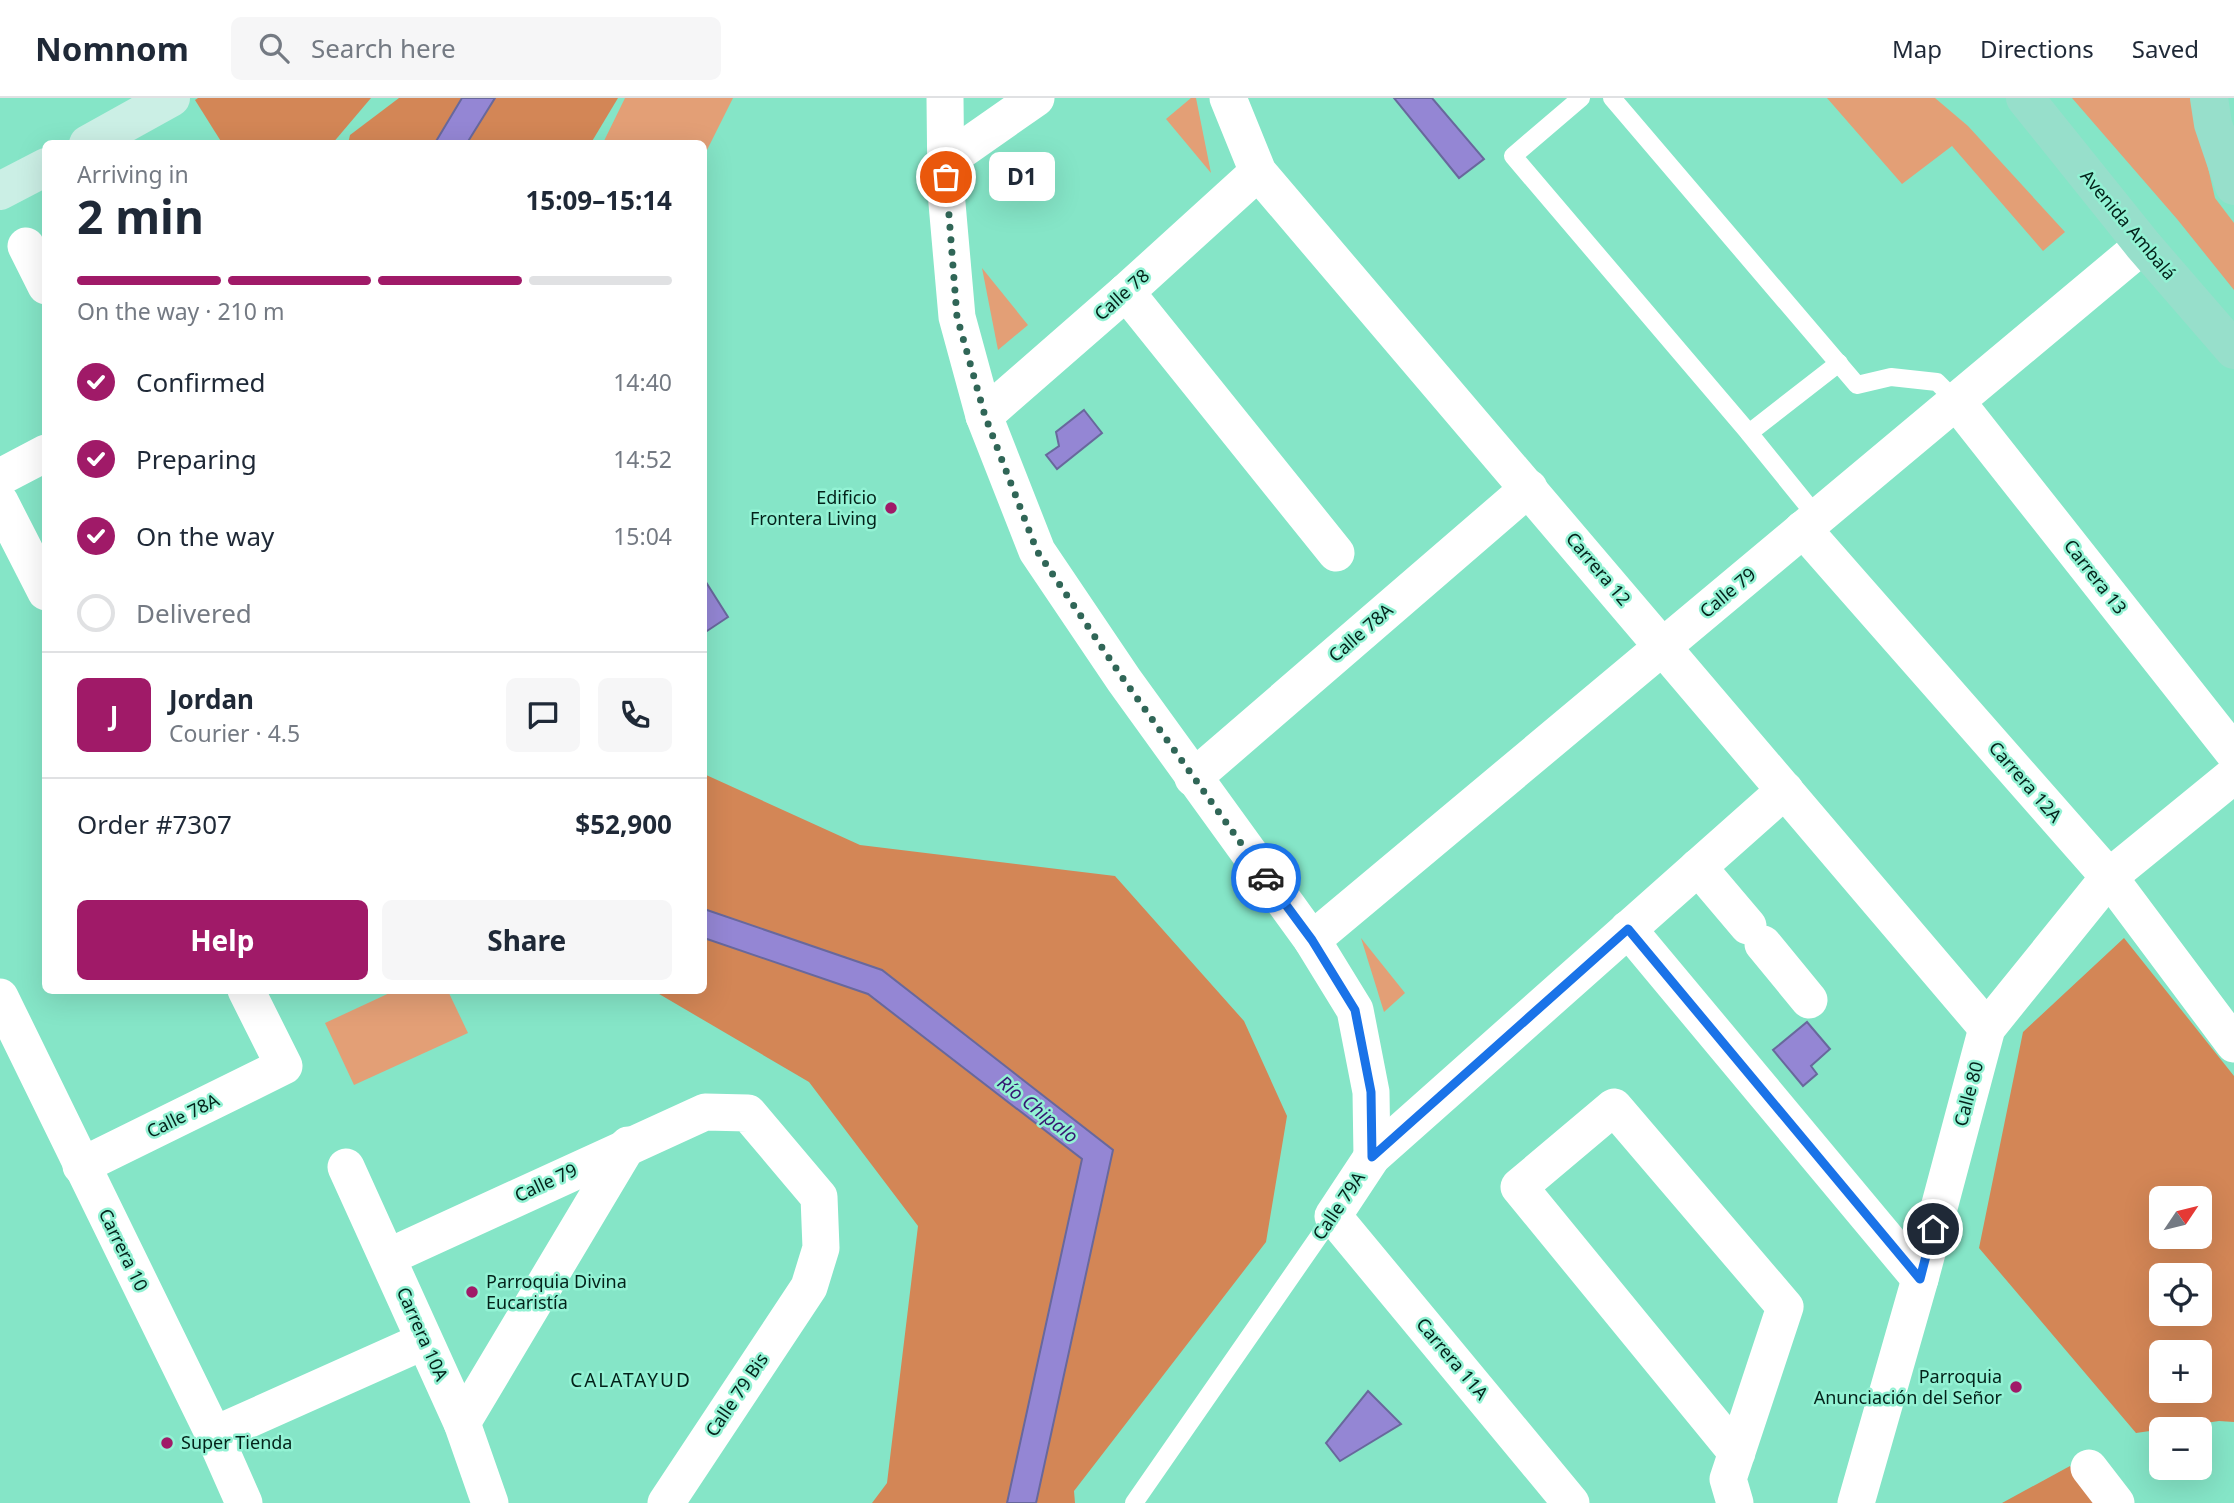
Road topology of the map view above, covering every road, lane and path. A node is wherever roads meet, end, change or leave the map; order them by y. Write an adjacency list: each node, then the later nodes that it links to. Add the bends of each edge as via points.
1 (945, 98): 10 (street)
2 (1036, 98): 10 (street)
3 (1228, 98): 12 (street, Carrera 12)
4 (1581, 98): 23 (lane, via 1513,156)
5 (1612, 98): 20 (lane)
6 (2025, 98): 15 (main road, Avenida Ambalá)
7 (2209, 98): 13 (main road)
8 (167, 99): 9 (street)
9 (95, 140)
10 (946, 162): 22 (street, via 957,317)
11 (42, 169): 14 (street)
12 (1258, 172): 18 (street, Calle 78); 26 (street, Carrera 12)
13 (2234, 186)
14 (0, 191)
15 (2144, 245): 19 (main road, Avenida Ambalá); 21 (street, Calle 79)
16 (26, 246): 17 (street)
17 (42, 278)
18 (1126, 292): 22 (street, Calle 78); 29 (street)
19 (2234, 350)
20 (1839, 363): 21 (lane, via 1857,385 1891,377 1937,383); 23 (lane)
21 (1956, 401): 28 (street, Calle 79); 32 (street, Carrera 13)
22 (985, 416): 34 (street, via 1037,551)
23 (1749, 433): 28 (lane)
24 (42, 455): 25 (street)
25 (0, 477)
26 (1529, 488): 31 (street, Carrera 12); 34 (street, Calle 78A)
27 (0, 502): 30 (street)
28 (1810, 523): 31 (street, Calle 79); 37 (street, Carrera 12A)
29 (1336, 553)
30 (42, 584)
31 (1664, 646): 35 (street, Carrera 12); 39 (street, Calle 79)
32 (2234, 753)
33 (2234, 775): 37 (street, Calle 80)
34 (1194, 778): 39 (street)
35 (1785, 790): 36 (street, Calle 79A); 43 (street, Carrera 12)
36 (1698, 867): 38 (street, Calle 79A); 42 (street)
37 (2109, 877): 43 (street, Calle 80); 44 (street, Carrera 12A)
38 (1628, 929): 47 (street, Calle 79A); 52 (street)
39 (1312, 940): 47 (street, via 1355,1010 1371,1092)
40 (248, 994): 48 (street, Calle 78A, via 284,1066)
41 (0, 997): 48 (street, Carrera 10)
42 (1809, 1000)
43 (1987, 1028): 52 (street, Calle 80)
44 (2234, 1044)
45 (705, 1112): 46 (street, Calle 79); 61 (street, Calle 79 Bis, via 748,1113 818,1197 821,1248 809,1287)
46 (628, 1145): 51 (street, Calle 79); 54 (street)
47 (1372, 1157): 50 (street, Calle 79A)
48 (81, 1166): 56 (street, Carrera 10)
49 (346, 1167): 51 (street, Carrera 10A)
50 (1333, 1216): 62 (lane, Calle 79A); 63 (street, Carrera 11A)
51 (388, 1257): 53 (street, Carrera 10A)
52 (1920, 1279): 65 (street, Calle 80)
53 (428, 1350): 54 (street); 55 (street, Carrera 10A); 56 (street)
54 (491, 1374): 55 (street)
55 (462, 1423): 60 (street, Carrera 10A)
56 (214, 1434): 59 (street, Carrera 10)
57 (1737, 1452): 57 (street, via 1785,1307 1614,1107 1519,1187); 64 (street, via 1728,1479)
58 (2089, 1468): 66 (street)
59 (244, 1503)
60 (490, 1503)
61 (666, 1503)
62 (1134, 1503)
63 (1571, 1503)
64 (1735, 1503)
65 (1856, 1503)
66 (2116, 1503)

